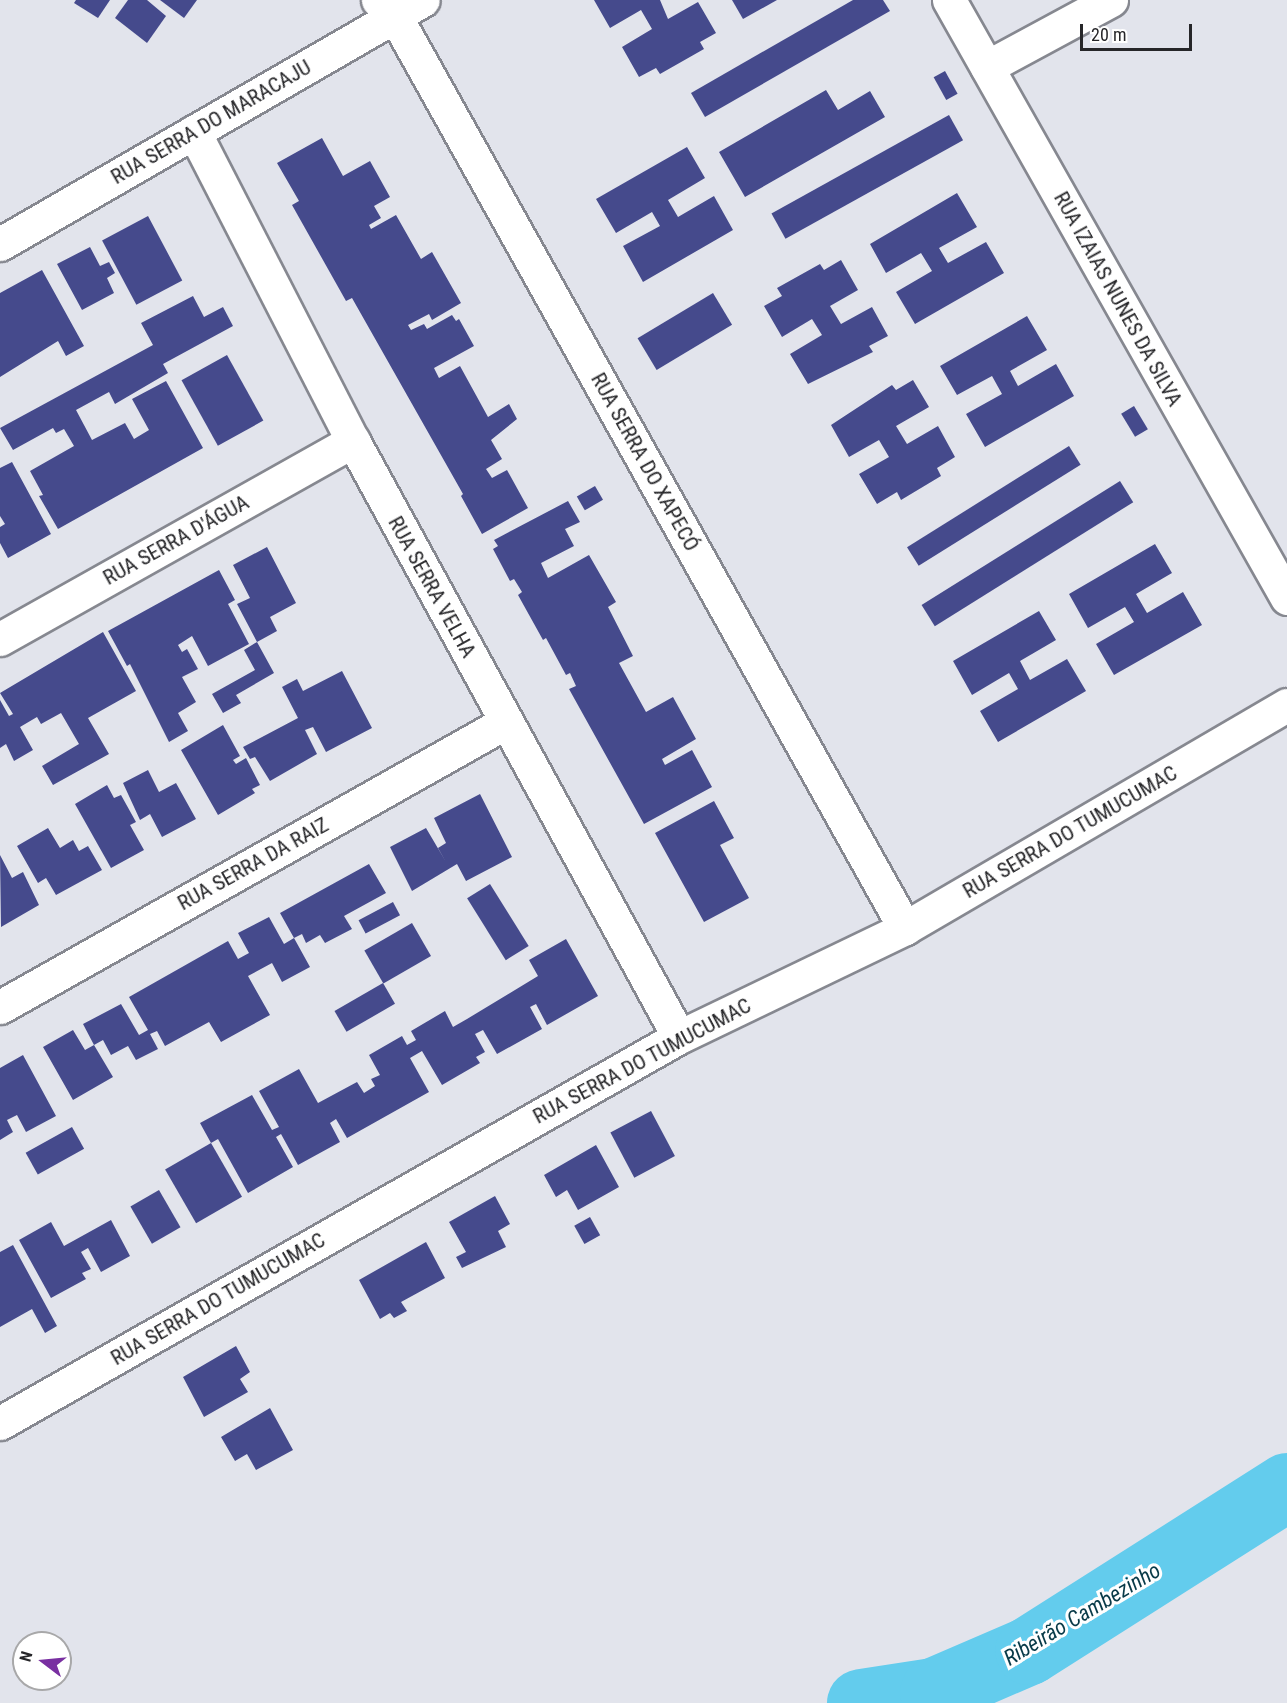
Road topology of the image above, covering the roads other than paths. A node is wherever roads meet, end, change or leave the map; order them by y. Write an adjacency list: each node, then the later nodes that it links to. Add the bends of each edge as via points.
1 (949, 0): 4 (street, RUA IZAIAS NUNES DA SILVA)
2 (1111, 0): 4 (street)
3 (398, 5): 5 (street, RUA SERRA DO MARACAJU); 12 (street, RUA SERRA DO XAPECÓ)
4 (987, 67): 8 (street, RUA IZAIAS NUNES DA SILVA)
5 (194, 132): 6 (street, RUA SERRA DO MARACAJU); 7 (street, RUA SERRA VELHA)
6 (5, 235)
7 (352, 441): 9 (street, RUA SERRA D'ÁGUA); 11 (street, RUA SERRA VELHA)
8 (1287, 598)
9 (0, 639)
10 (1287, 705): 12 (street, RUA SERRA DO TUMUCUMAC)
11 (506, 722): 13 (street, RUA SERRA DA RAIZ); 14 (street, RUA SERRA VELHA)
12 (906, 928): 14 (street, RUA SERRA DO TUMUCUMAC)
13 (0, 1007)
14 (679, 1037): 15 (street, RUA SERRA DO TUMUCUMAC)
15 (0, 1423)

